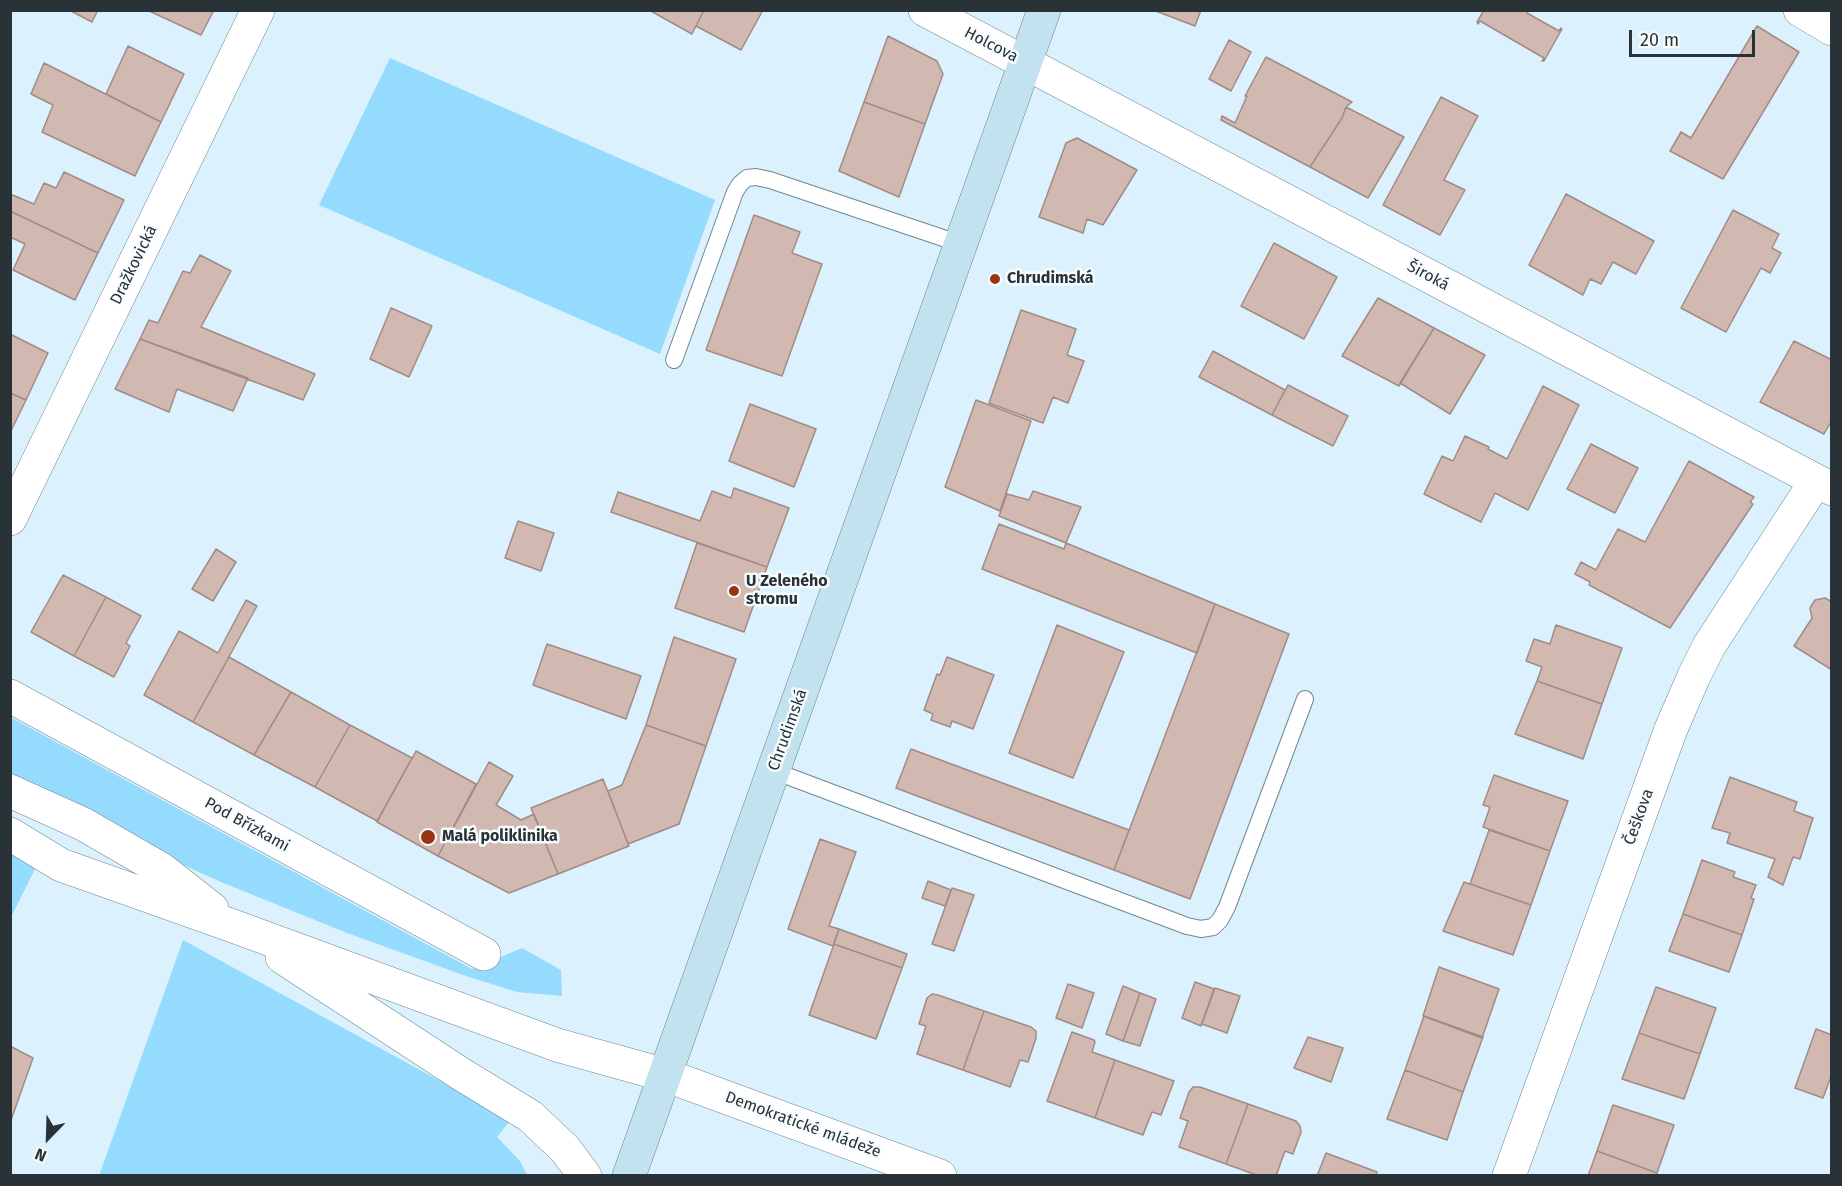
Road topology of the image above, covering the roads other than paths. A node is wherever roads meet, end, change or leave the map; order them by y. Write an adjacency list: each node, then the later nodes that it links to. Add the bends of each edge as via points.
1 (258, 10): 10 (street, Dražkovická)
2 (926, 10): 6 (street, Holcova)
3 (1044, 10): 6 (main road, Chrudimská)
4 (1800, 10): 5 (street)
5 (1832, 29)
6 (1026, 63): 7 (main road, Chrudimská); 9 (street, Široká)
7 (961, 244): 8 (lane, via 770,180 747,178 735,192); 13 (main road, Chrudimská)
8 (674, 360)
9 (1824, 485): 22 (street, Češkova, via 1709,646 1694,676 1671,729)
10 (10, 519)
11 (10, 696): 17 (street, Pod Břízkami)
12 (1305, 699): 13 (lane, via 1227,907 1213,927 1201,929)
13 (774, 771): 18 (main road, Chrudimská)
14 (10, 791): 16 (street, via 82,824 161,869)
15 (10, 834): 16 (street, via 61,865)
16 (233, 926): 18 (street, via 557,1045); 19 (street, via 530,1116 565,1149)
17 (484, 954)
18 (665, 1075): 20 (main road, Chrudimská); 21 (street, Demokratické mládeže)
19 (585, 1176)
20 (629, 1176)
21 (940, 1176)
22 (1509, 1176)

